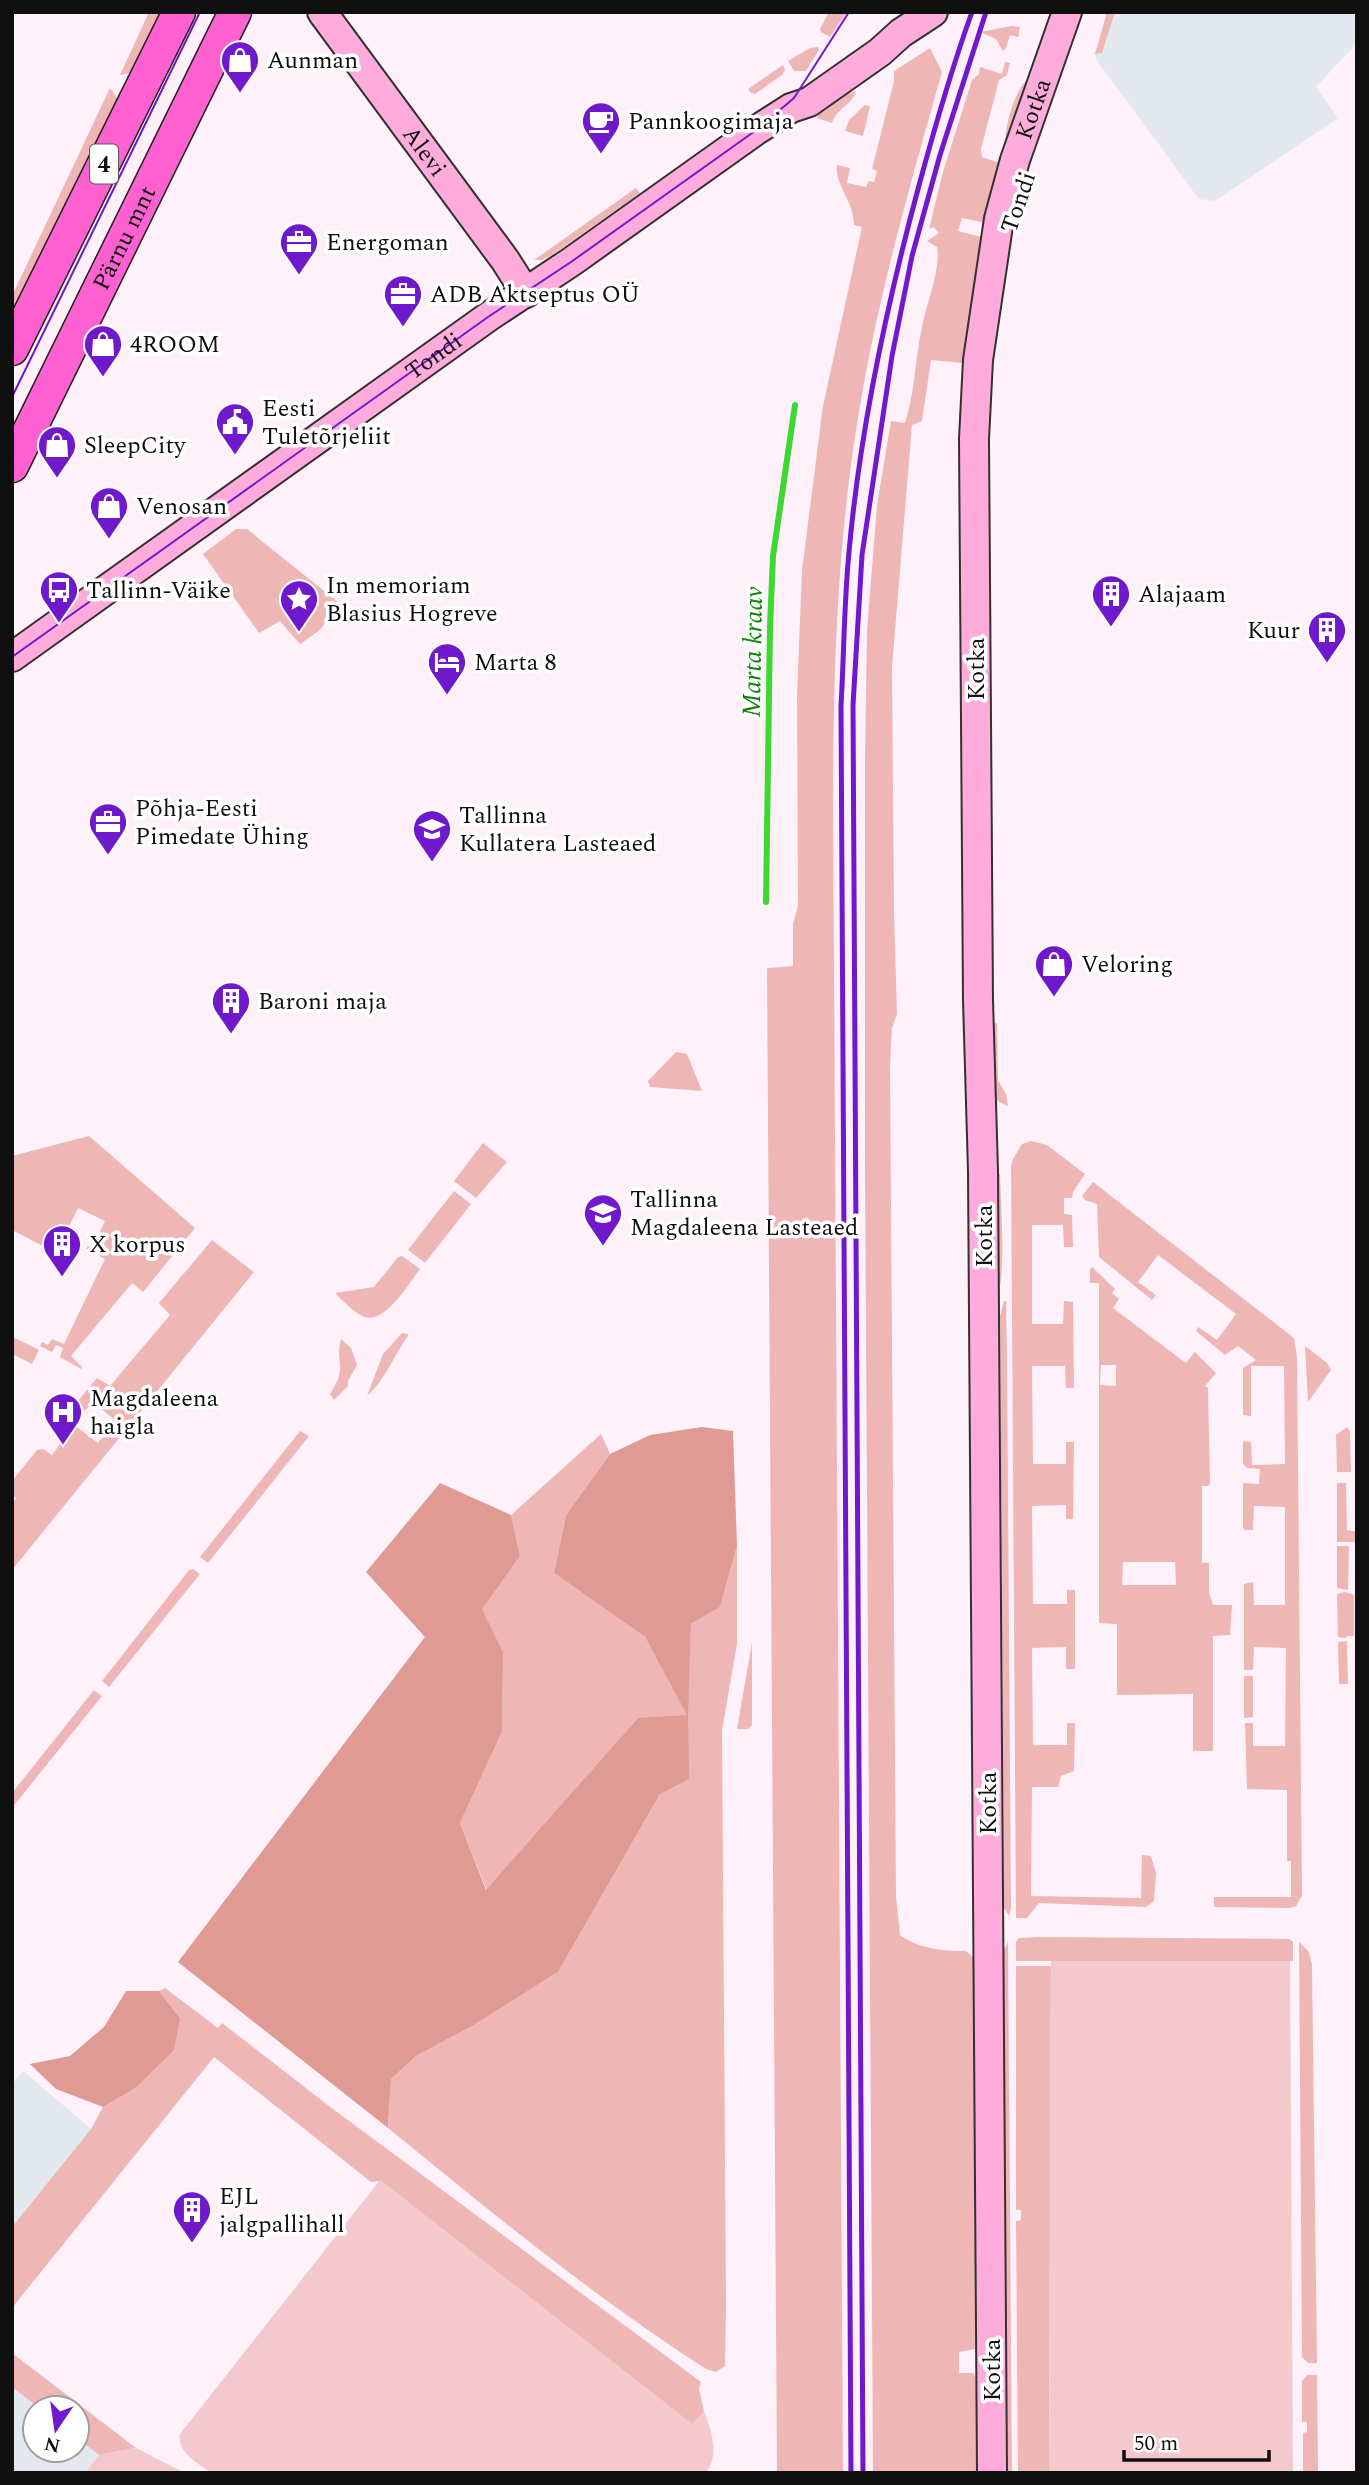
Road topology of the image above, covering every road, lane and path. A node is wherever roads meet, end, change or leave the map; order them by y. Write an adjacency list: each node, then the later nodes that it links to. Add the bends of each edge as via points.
1 (179, 12): 11 (main road, Pärnu mnt / 4)
2 (235, 12): 12 (main road, Pärnu mnt / 4)
3 (322, 12): 10 (street, Alevi)
4 (905, 12): 8 (street, Tondi, via 814,78)
5 (933, 12): 8 (street, Tondi, via 809,102)
6 (1086, 12): 9 (street, Tondi)
7 (1061, 18): 9 (street, Kotka, via 999,219)
8 (791, 108): 10 (street, Tondi)
9 (992, 274): 14 (street, Kotka, via 978,360 974,439)
10 (526, 293): 13 (street, Tondi)
11 (12, 349)
12 (12, 466)
13 (12, 657)
14 (992, 2473)

